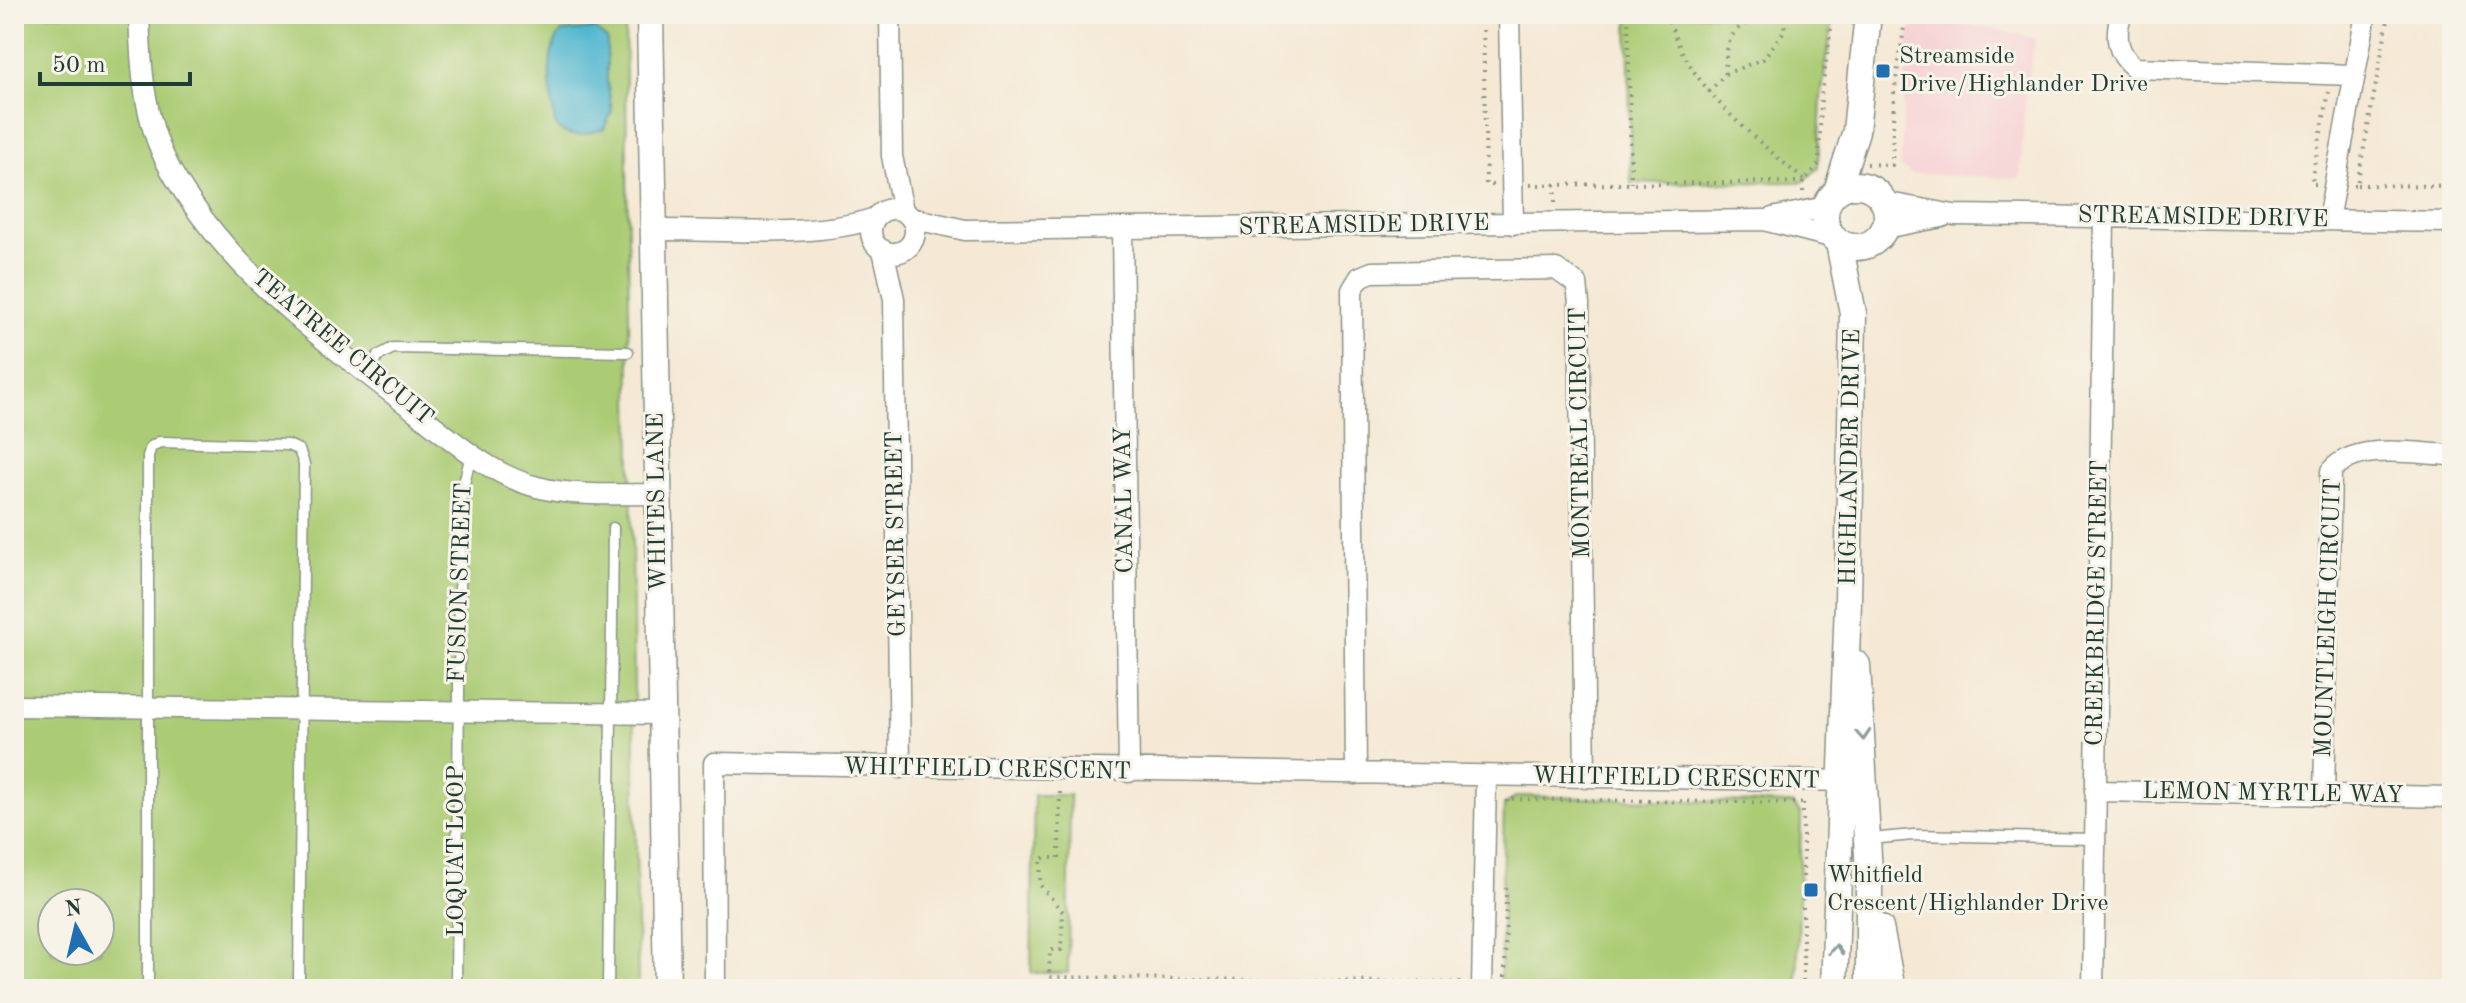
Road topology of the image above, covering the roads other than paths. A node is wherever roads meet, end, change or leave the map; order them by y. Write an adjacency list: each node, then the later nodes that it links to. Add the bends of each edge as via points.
1 (139, 14): 30 (street, TEATREE CIRCUIT, via 142,89 168,166 205,221 263,287)
2 (650, 14): 23 (street, WHITES LANE)
3 (890, 14): 10 (street)
4 (1509, 14): 20 (street)
5 (1868, 14): 9 (street)
6 (2121, 14): 8 (street, via 2117,44 2135,68)
7 (2366, 14): 8 (street)
8 (2354, 75): 18 (street)
9 (1856, 131): 11 (street); 12 (street)
10 (892, 156): 13 (street); 14 (street)
11 (1876, 195): 12 (street, via 1858,185); 15 (street, STREAMSIDE DRIVE); 25 (street)
12 (1822, 203): 17 (street, STREAMSIDE DRIVE); 26 (street)
13 (878, 215): 14 (street, via 892,209); 22 (street, STREAMSIDE DRIVE, via 854,225); 27 (street, via 871,231)
14 (907, 215): 24 (street, STREAMSIDE DRIVE); 27 (street, via 915,231)
15 (1954, 215): 16 (street, STREAMSIDE DRIVE); 25 (street, STREAMSIDE DRIVE)
16 (2104, 217): 18 (street, STREAMSIDE DRIVE); 49 (street, CREEKBRIDGE STREET)
17 (1764, 220): 20 (street, STREAMSIDE DRIVE); 26 (street, STREAMSIDE DRIVE)
18 (2328, 220): 19 (street, STREAMSIDE DRIVE)
19 (2452, 222)
20 (1513, 224): 21 (street, STREAMSIDE DRIVE)
21 (1122, 228): 24 (street, STREAMSIDE DRIVE); 43 (street, CANAL WAY)
22 (817, 229): 23 (street, STREAMSIDE DRIVE); 27 (street, STREAMSIDE DRIVE)
23 (654, 230): 33 (street, WHITES LANE)
24 (965, 230): 27 (street, STREAMSIDE DRIVE)
25 (1877, 237): 26 (street, via 1849,247); 28 (street, HIGHLANDER DRIVE)
26 (1835, 240): 28 (street, HIGHLANDER DRIVE)
27 (893, 247): 42 (street, GEYSER STREET)
28 (1853, 313): 35 (street, HIGHLANDER DRIVE)
29 (628, 352): 30 (lane, via 393,348 378,356)
30 (368, 375): 31 (street, TEATREE CIRCUIT)
31 (471, 454): 33 (street, TEATREE CIRCUIT, via 536,487); 39 (lane, FUSION STREET, via 461,496)
32 (2452, 455): 50 (street, MOUNTLEIGH CIRCUIT, via 2362,454 2346,458 2331,471)
33 (658, 494): 41 (street, WHITES LANE)
34 (613, 528): 40 (lane)
35 (1848, 602): 47 (street, HIGHLANDER DRIVE, one-way to 47); 48 (street, HIGHLANDER DRIVE)
36 (14, 706): 37 (street)
37 (149, 710): 38 (street); 38 (lane, via 148,456 159,442 288,445 299,450 304,464); 56 (lane)
38 (303, 710): 39 (street); 57 (lane)
39 (458, 712): 40 (street); 58 (lane, LOQUAT LOOP)
40 (613, 714): 41 (street); 59 (lane)
41 (662, 714): 60 (street, WHITES LANE)
42 (900, 768): 43 (street, WHITFIELD CRESCENT); 61 (street, WHITFIELD CRESCENT, via 714,763)
43 (1129, 772): 44 (street, WHITFIELD CRESCENT)
44 (1356, 774): 45 (street, WHITFIELD CRESCENT); 46 (street, MONTREAL CIRCUIT, via 1352,290 1360,277 1372,272 1556,269 1577,284 1579,304)
45 (1486, 776): 46 (street, WHITFIELD CRESCENT); 55 (street)
46 (1585, 778): 48 (street, WHITFIELD CRESCENT)
47 (1866, 781): 48 (street, WHITFIELD CRESCENT); 52 (street, HIGHLANDER DRIVE)
48 (1839, 782): 62 (street, HIGHLANDER DRIVE, one-way to 48)
49 (2095, 791): 50 (street, LEMON MYRTLE WAY); 53 (street, CREEKBRIDGE STREET)
50 (2324, 796): 51 (street, LEMON MYRTLE WAY)
51 (2452, 797)
52 (1868, 839): 53 (lane); 54 (street, HIGHLANDER DRIVE)
53 (2094, 839): 65 (street, CREEKBRIDGE STREET)
54 (1869, 874): 63 (street, HIGHLANDER DRIVE); 64 (street)
55 (1482, 986)
56 (148, 989)
57 (296, 989)
58 (459, 989)
59 (608, 989)
60 (667, 989)
61 (715, 989)
62 (1834, 989)
63 (1869, 989)
64 (1892, 989)
65 (2093, 989)

